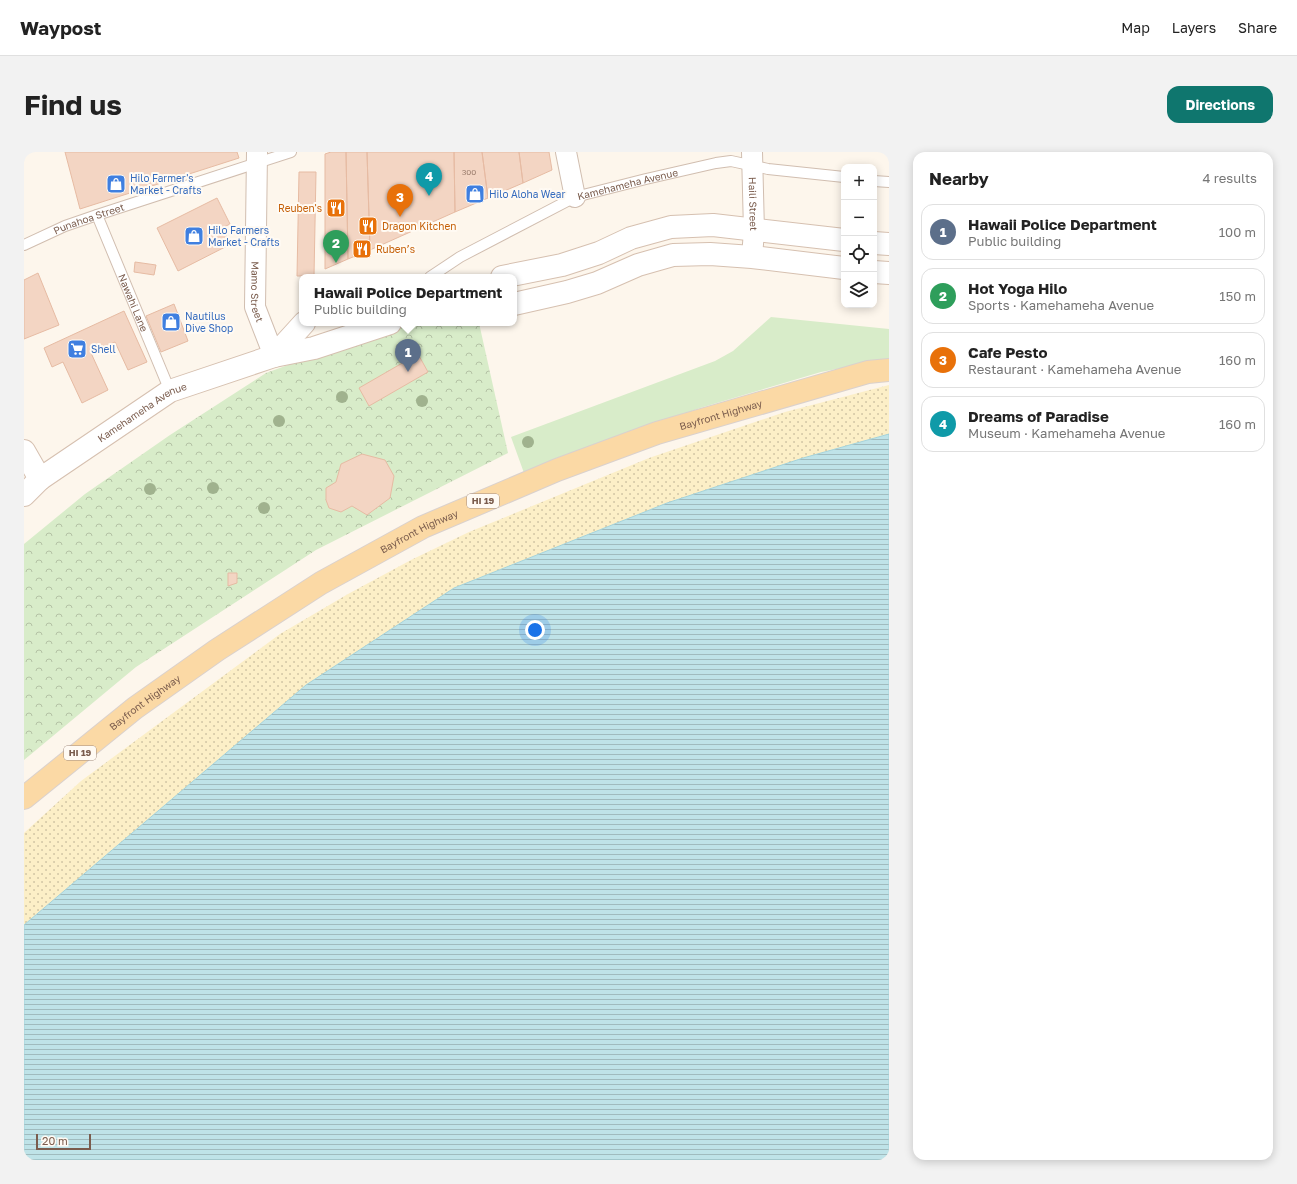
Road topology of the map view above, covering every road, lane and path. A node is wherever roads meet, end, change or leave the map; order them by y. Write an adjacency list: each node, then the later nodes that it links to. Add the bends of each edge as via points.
1 (291, 152): 3 (lane, Punahoa Street)
2 (566, 152): 8 (street)
3 (257, 158): 9 (lane, Punahoa Street); 24 (street, Mamo Street, via 255,307)
4 (752, 159): 5 (lane, Kamehameha Avenue, via 768,169); 8 (lane, Kamehameha Avenue, via 716,163); 10 (street, Haili Street)
5 (841, 177)
6 (877, 181): 7 (lane)
7 (889, 182)
8 (575, 197): 18 (lane, Kamehameha Avenue, via 460,257)
9 (97, 215): 13 (lane, Punahoa Street); 26 (lane, Nawahi Lane)
10 (754, 231): 11 (main road); 15 (street, Haili Street); 19 (main road, via 713,225 671,227 631,238 599,253 562,265)
11 (841, 240)
12 (877, 243): 14 (main road)
13 (24, 244)
14 (889, 244)
15 (752, 256): 16 (main road); 21 (main road, via 673,255 638,265 597,283)
16 (841, 268)
17 (877, 272): 20 (main road)
18 (434, 274)
19 (517, 274)
20 (889, 274)
21 (517, 303)
22 (301, 326): 24 (main road, Kamehameha Avenue)
23 (381, 326): 24 (main road, Kamehameha Avenue, via 314,348)
24 (274, 356): 26 (main road, Kamehameha Avenue)
25 (882, 371): 30 (main road, Bayfront Highway / HI 19, via 657,433 557,470 423,527 321,583 217,650 136,708)
26 (170, 391): 28 (main road, Kamehameha Avenue)
27 (24, 451): 28 (main road)
28 (40, 479): 29 (main road, Kamehameha Avenue)
29 (24, 495)
30 (24, 798)

